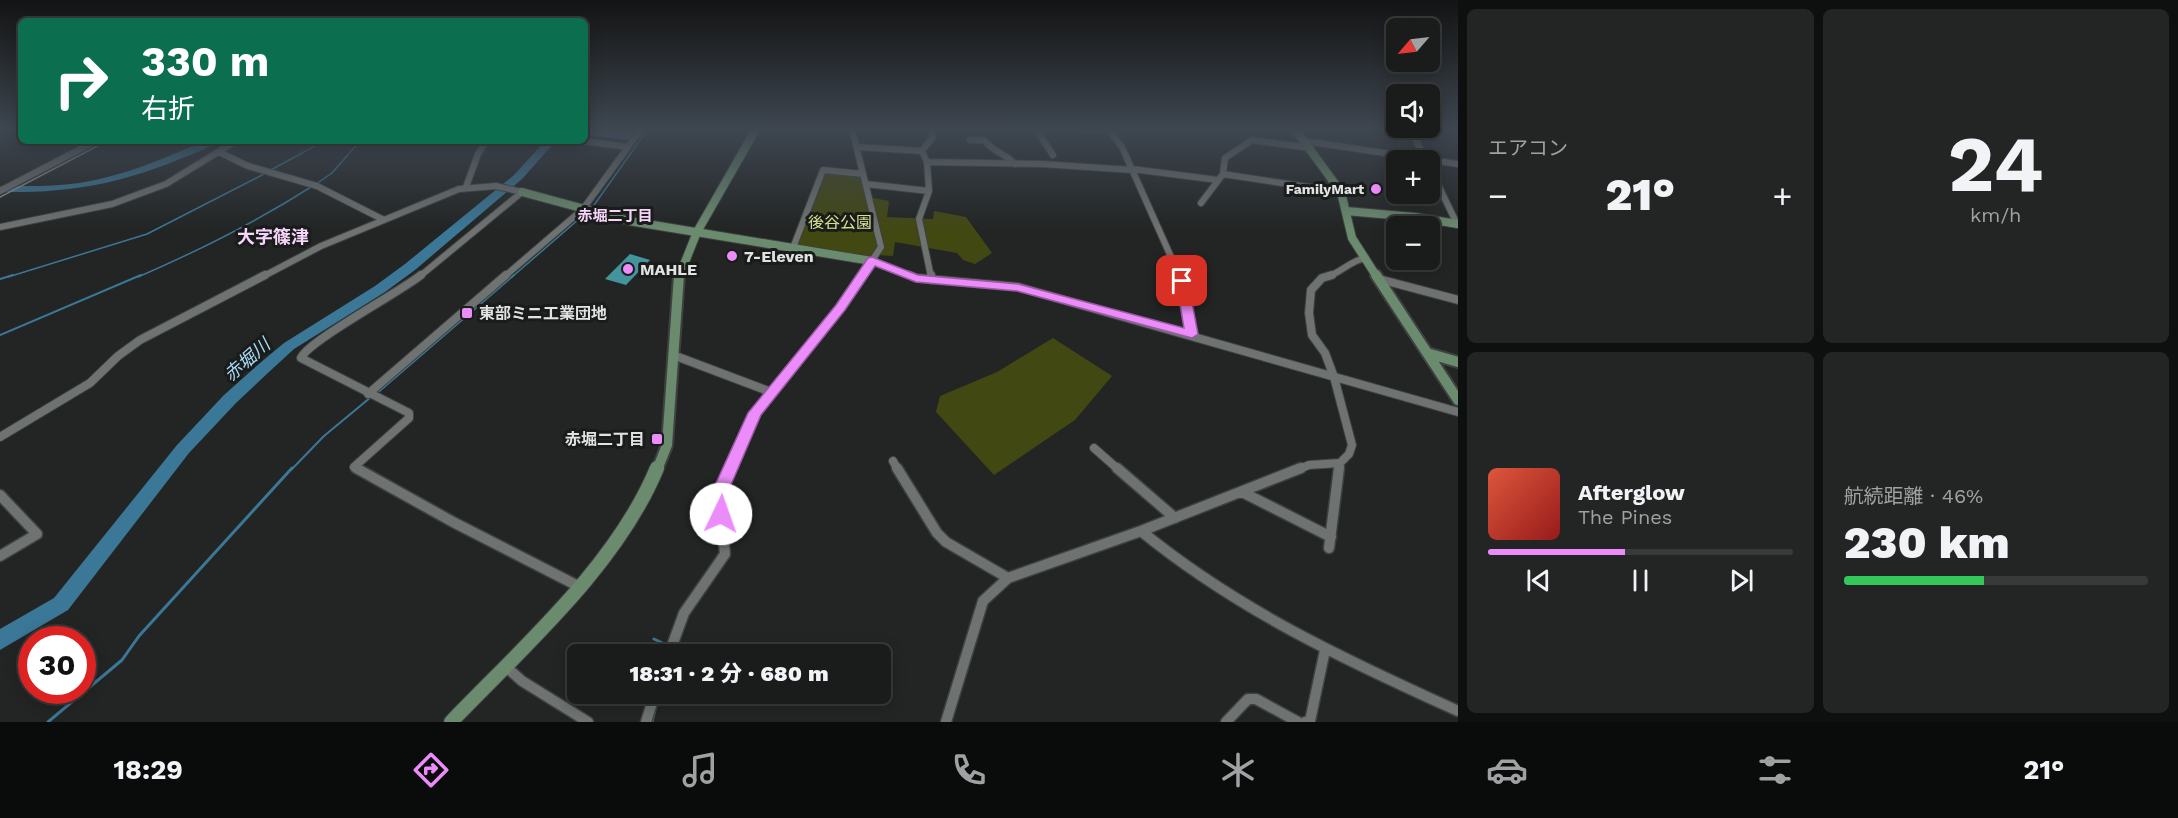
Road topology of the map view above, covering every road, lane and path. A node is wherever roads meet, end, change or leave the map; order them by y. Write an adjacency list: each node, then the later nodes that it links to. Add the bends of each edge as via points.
1 (927, 162): 22 (street)
2 (55, 163): 21 (street)
3 (201, 163): 32 (street, via 166,184 112,204)
4 (241, 163): 29 (street, via 317,186)
5 (475, 163): 19 (street)
6 (617, 163): 26 (street)
7 (737, 163): 33 (street)
8 (861, 163): 15 (street)
9 (958, 163): 13 (street)
10 (1129, 163): 14 (street)
11 (1224, 163): 16 (street)
12 (1322, 163): 24 (street)
13 (1015, 164): 14 (street)
14 (1132, 169): 17 (street); 40 (street, via 1182,281)
15 (864, 174): 18 (street); 34 (street, via 824,170)
16 (1223, 174): 17 (street); 24 (street)
17 (1218, 180): 25 (street)
18 (866, 184): 22 (street); 36 (street, via 881,247)
19 (466, 187): 23 (street, via 496,186); 29 (street)
20 (1440, 189): 31 (street)
21 (0, 191)
22 (929, 191): 38 (street, via 919,219)
23 (522, 192): 26 (street); 46 (street, via 409,285 303,353 301,358)
24 (1341, 192): 27 (street)
25 (1201, 203)
26 (583, 209): 33 (street, via 628,222); 46 (street)
27 (1346, 211): 28 (street); 35 (street, via 1352,238)
28 (1395, 216)
29 (384, 220): 49 (street, via 321,246 151,334 118,356 90,382)
30 (1440, 222): 31 (street)
31 (1457, 224)
32 (0, 227)
33 (697, 232): 34 (street); 42 (street, via 679,271)
34 (793, 248): 36 (street)
35 (1366, 258): 37 (street); 44 (street, via 1356,259 1340,273 1322,278 1311,290 1312,335 1325,352)
36 (872, 261): 38 (street, via 905,275); 45 (street, via 841,307)
37 (1379, 279): 39 (street); 41 (street)
38 (932, 280): 40 (street, via 1018,287)
39 (1458, 300)
40 (1192, 334): 44 (street)
41 (1427, 353): 43 (street); 47 (street)
42 (673, 355): 45 (street); 61 (street, via 667,445 661,460 625,529)
43 (1458, 362)
44 (1334, 377): 48 (street); 52 (street, via 1352,445 1350,454)
45 (771, 392): 62 (street, via 755,413 719,494 725,554 684,613)
46 (368, 394): 61 (street, via 409,413 409,418 354,466)
47 (1458, 400)
48 (1458, 412)
49 (0, 437)
50 (1094, 448): 55 (street)
51 (893, 461): 60 (street, via 937,533)
52 (1340, 463): 53 (street, via 1309,465); 57 (street)
53 (1242, 492): 55 (street); 57 (street)
54 (0, 495): 59 (street, via 37,534)
55 (1175, 518): 56 (street)
56 (1141, 531): 60 (street); 63 (street, via 1173,559 1252,610)
57 (1331, 537): 58 (street)
58 (1329, 548)
59 (0, 556)
60 (1008, 578): 70 (street, via 983,601)
61 (580, 587): 64 (street)
62 (673, 644)
63 (1325, 650): 66 (street); 73 (street, via 1310,721)
64 (505, 666): 67 (street); 68 (street)
65 (652, 704): 69 (street)
66 (1458, 711)
67 (451, 722)
68 (588, 722)
69 (646, 722)
70 (946, 722)
71 (1226, 722): 72 (street, via 1248,699 1256,699)
72 (1298, 722)
73 (1305, 722)

